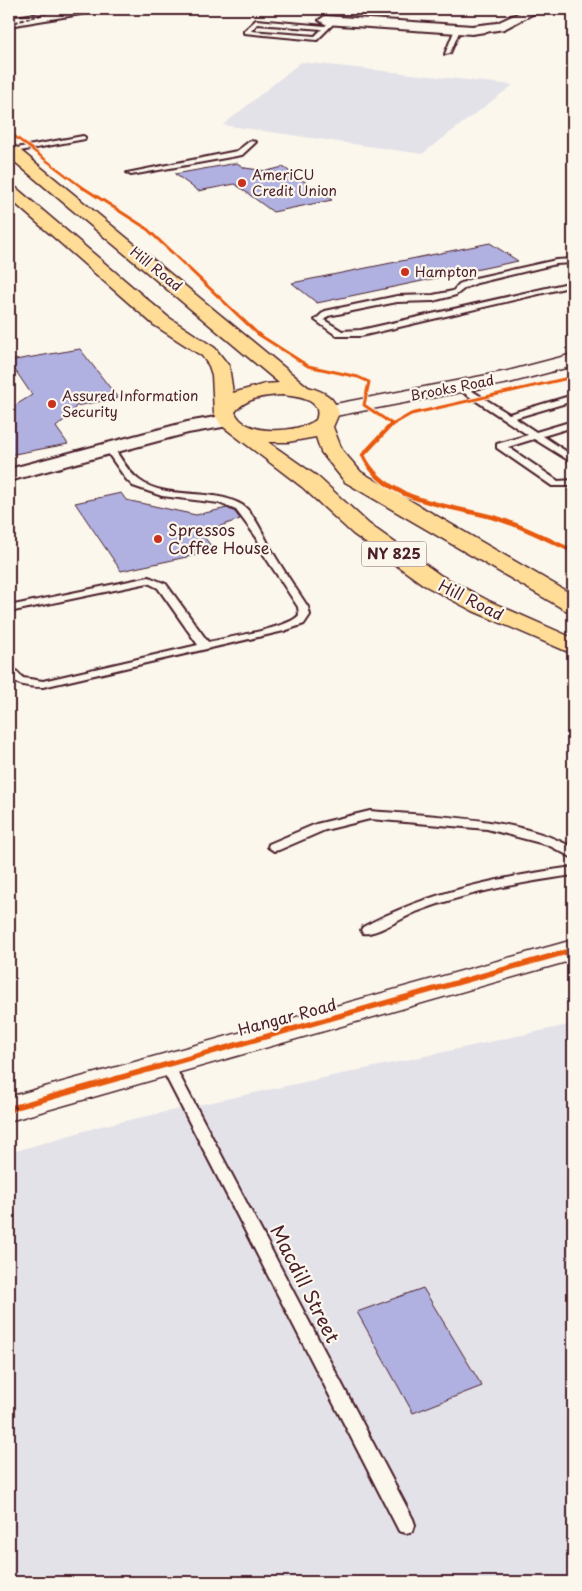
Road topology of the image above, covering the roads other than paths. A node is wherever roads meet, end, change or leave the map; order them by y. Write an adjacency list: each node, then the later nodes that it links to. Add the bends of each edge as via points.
1 (86, 9): 4 (street)
2 (536, 9): 5 (street, via 500,26)
3 (331, 19): 3 (lane, via 317,38 246,32 256,22); 5 (street)
4 (9, 22)
5 (457, 30): 6 (lane)
6 (446, 53)
7 (83, 138): 9 (lane)
8 (252, 142): 10 (lane, via 238,153)
9 (10, 150): 16 (main road, Hill Road / NY 825)
10 (131, 174)
11 (9, 190): 20 (main road, via 160,320 213,356 222,373)
12 (573, 262): 13 (lane, via 556,262 474,281 456,293 433,298 397,299 325,314 318,320 340,334 361,334)
13 (573, 284)
14 (573, 360): 15 (street, Brooks Road)
15 (461, 387): 18 (lane); 19 (street, Brooks Road)
16 (301, 391): 19 (main road, NY 825, via 320,399); 20 (main road, via 250,392 236,397 228,405)
17 (573, 398): 18 (lane)
18 (508, 417): 22 (lane)
19 (326, 418): 20 (main road, via 311,431 280,437 263,436); 27 (main road, NY 825, via 332,452 353,477)
20 (229, 420): 23 (street); 30 (main road, Hill Road / NY 825, via 310,482 361,529 432,580)
21 (573, 424): 22 (lane)
22 (536, 436): 24 (lane); 26 (lane, via 500,446 556,484)
23 (110, 449): 25 (street); 29 (lane, via 128,477 143,487 162,493 221,500 240,508 262,538 269,555 303,608 305,615 300,622)
24 (573, 460)
25 (9, 475)
26 (573, 483)
27 (573, 605)
28 (9, 609): 29 (lane, via 149,580 162,586)
29 (205, 646): 31 (lane, via 43,684 18,680)
30 (573, 647)
31 (9, 670)
32 (274, 847): 33 (lane, via 321,827 370,815 487,824 553,842)
33 (573, 854)
34 (573, 871): 35 (lane, via 502,884 435,902 384,920)
35 (368, 930)
36 (573, 950): 37 (street, Hangar Road)
37 (166, 1063): 38 (street, Hangar Road); 39 (lane, Macdill Street)
38 (9, 1109)
39 (406, 1525)

